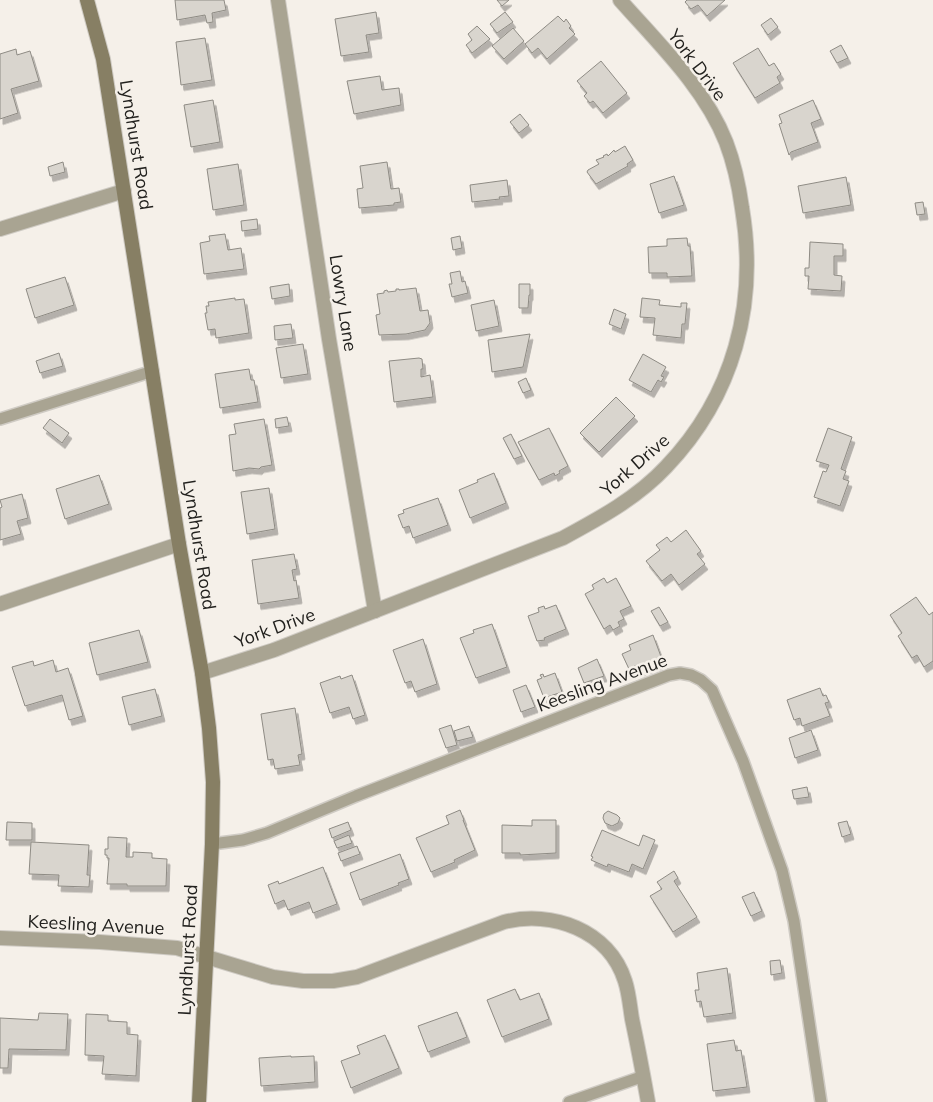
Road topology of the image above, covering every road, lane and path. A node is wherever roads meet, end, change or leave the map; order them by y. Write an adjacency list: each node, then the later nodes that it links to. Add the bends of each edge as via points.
1 (88, 0): 4 (main road, Lyndhurst Road, via 103,59)
2 (278, 0): 10 (street, Lowry Lane, via 329,339)
3 (620, 0): 10 (street, York Drive, via 682,71 711,112 726,142 738,185 746,231 745,309 736,349 721,388 702,423 665,468 630,499 601,518 563,538)
4 (124, 191): 5 (street); 6 (main road, Lyndhurst Road)
5 (0, 229)
6 (153, 371): 7 (lane); 8 (main road, Lyndhurst Road)
7 (0, 419)
8 (179, 544): 9 (street); 11 (main road, Lyndhurst Road)
9 (0, 604)
10 (376, 611): 11 (street, York Drive, via 274,650)
11 (202, 672): 12 (main road, Lyndhurst Road, via 213,782)
12 (212, 844): 14 (main road, Lyndhurst Road); 19 (lane, Keesling Avenue, via 267,833 669,675 691,675 712,690 743,761 782,870 794,920)
13 (0, 938): 14 (street, Keesling Avenue, via 177,948)
14 (206, 958): 15 (street, Keesling Avenue, via 273,976 333,981 357,976 517,918 562,921 582,930 615,961 625,981); 16 (main road, Lyndhurst Road)
15 (644, 1076): 17 (lane); 18 (street, Keesling Avenue)
16 (199, 1102)
17 (569, 1102)
18 (648, 1102)
19 (821, 1102)

